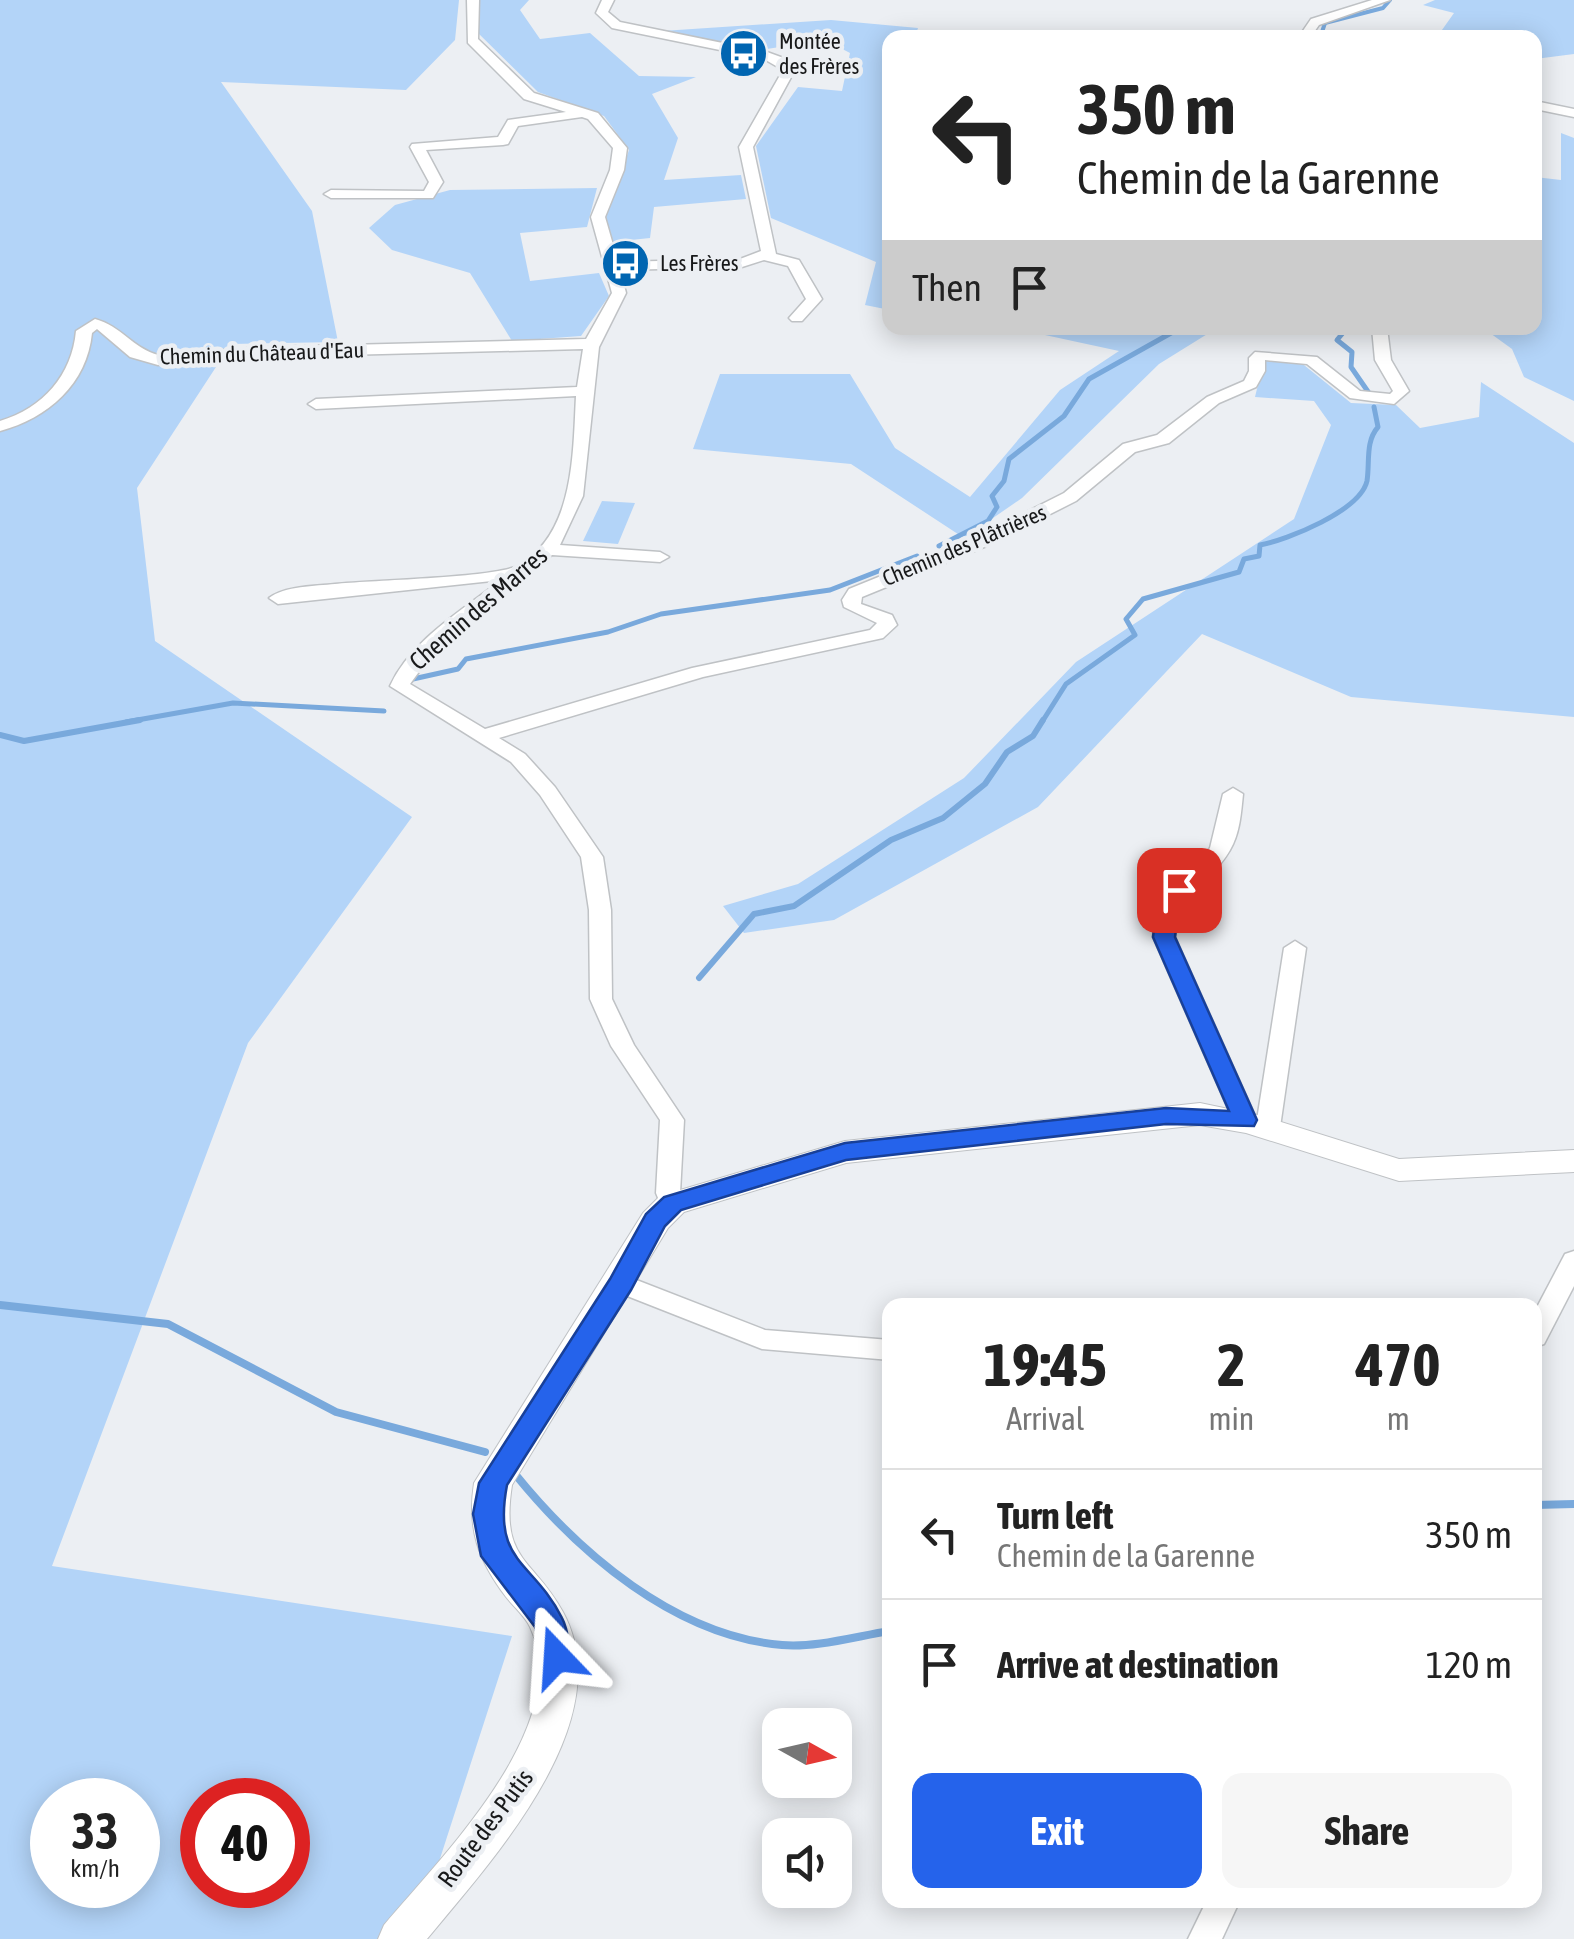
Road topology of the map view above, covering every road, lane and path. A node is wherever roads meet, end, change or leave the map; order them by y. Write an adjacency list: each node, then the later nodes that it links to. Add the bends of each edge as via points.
1 (473, 0): 6 (street, Chemin des Marres, via 472,40 529,96)
2 (608, 0): 11 (street, via 602,13 616,24 788,66 746,147)
3 (1384, 0): 4 (street, via 1314,22)
4 (1309, 30)
5 (1542, 107): 7 (street)
6 (585, 113): 10 (street, via 513,123 503,141 417,147 436,182 428,195); 12 (street, Chemin des Marres, via 620,148 598,216)
7 (1574, 114)
8 (1542, 122): 9 (street)
9 (1574, 126)
10 (332, 194)
11 (766, 256): 12 (street, via 742,263); 13 (street, via 794,264 814,299)
12 (615, 266): 15 (street, Chemin des Marres, via 619,293)
13 (797, 318)
14 (1381, 335): 23 (street, Chemin des Plâtrières, via 1388,372 1401,391 1394,399 1356,395 1311,360 1256,358 1250,384 1212,400 1163,439 1129,448 1070,498 856,593 853,607 888,625 876,634 656,683)
15 (592, 344): 16 (street, Chemin des Marres); 18 (street, Chemin du Château d'Eau, via 158,360 136,354 95,324 84,331 78,360 58,391 28,419)
16 (584, 391): 17 (street); 19 (street, Chemin des Marres, via 580,480)
17 (316, 404)
18 (0, 426)
19 (547, 549): 20 (street); 21 (street, Chemin des Marres)
20 (660, 557)
21 (520, 572): 22 (street); 23 (street, Chemin des Marres, via 400,680 409,694)
22 (278, 598)
23 (486, 735): 28 (street, Chemin des Marres, via 548,791 592,857 601,1000 672,1120)
24 (1233, 794): 26 (street, via 1219,852 1168,905 1164,937)
25 (1295, 948): 26 (street)
26 (1256, 1124): 27 (street, via 1399,1170); 28 (street, via 1166,1116 845,1152)
27 (1574, 1161)
28 (672, 1204): 30 (street, Route des Putis, via 655,1221)
29 (1574, 1260): 31 (street)
30 (621, 1283): 32 (street, via 762,1339); 34 (street, Route des Putis, via 506,1457 487,1514 496,1556 549,1622 557,1657 546,1738 527,1779)
31 (1542, 1323)
32 (882, 1349)
33 (1220, 1908): 35 (street)
34 (400, 1939)
35 (1206, 1939)

